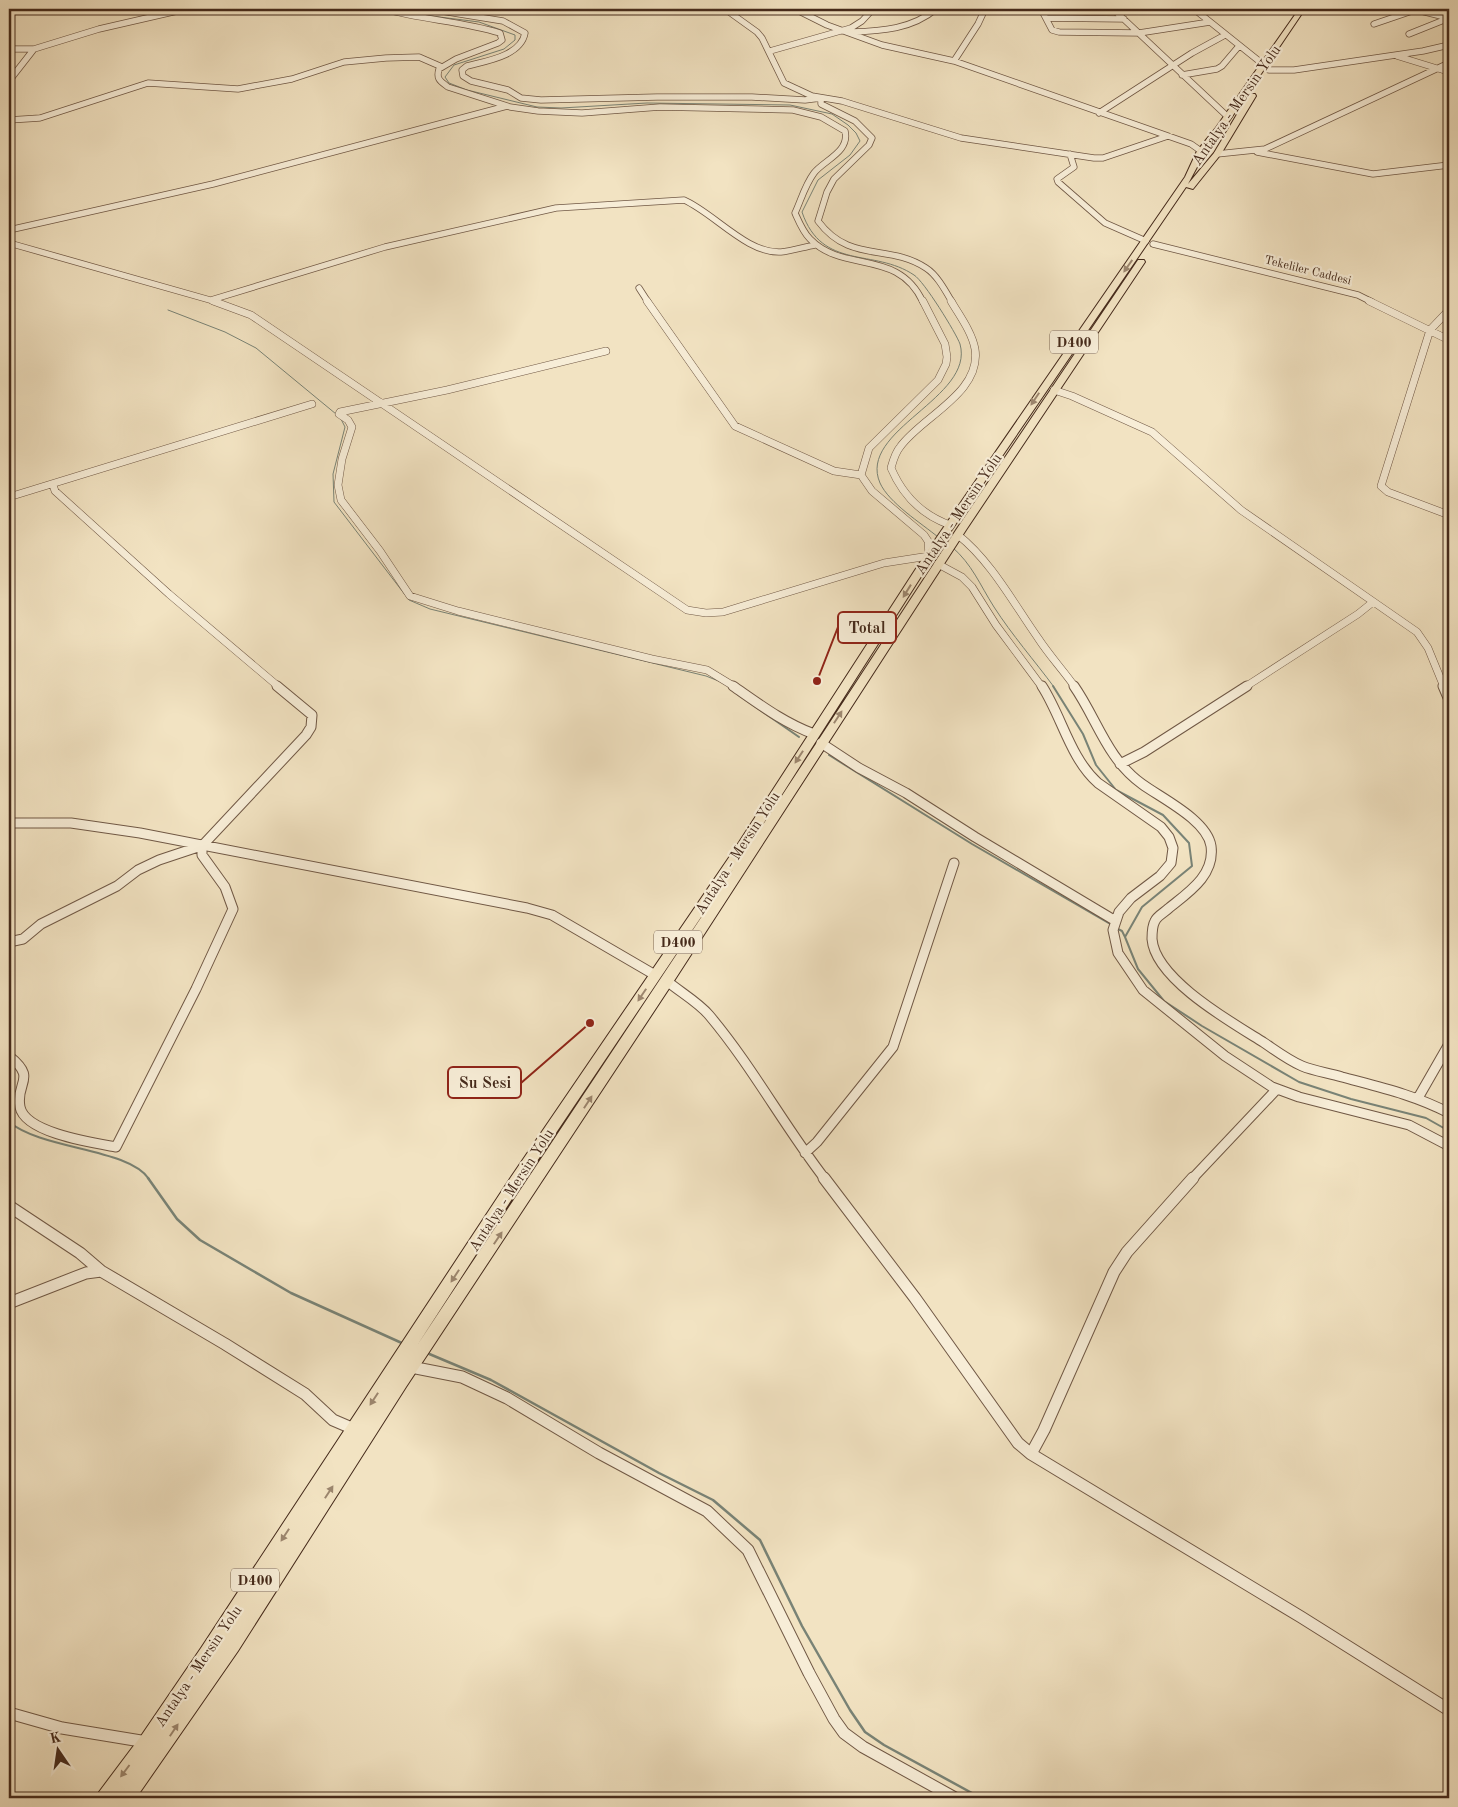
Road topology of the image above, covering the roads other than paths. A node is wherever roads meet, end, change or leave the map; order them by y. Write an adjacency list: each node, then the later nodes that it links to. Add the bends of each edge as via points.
1 (186, 9): 26 (street, via 99,29)
2 (384, 9): 33 (street, via 482,27 501,36 498,43)
3 (429, 9): 39 (street, via 503,21 525,33 524,41 512,51 462,70 463,76 471,81 508,90 521,98)
4 (725, 9): 28 (street, via 757,32)
5 (795, 9): 20 (street)
6 (873, 9): 20 (street)
7 (936, 9): 20 (street, via 920,22 904,26)
8 (985, 9): 30 (street)
9 (1041, 9): 15 (street)
10 (1113, 9): 17 (street)
11 (1194, 9): 18 (street)
12 (1302, 9): 34 (highway, Antalya - Mersin Yolu / D400)
13 (1310, 9): 34 (highway, Antalya - Mersin Yolu / D400)
14 (1416, 9): 16 (street); 19 (street)
15 (1046, 18): 17 (street); 21 (street, via 1053,32)
16 (1449, 18): 22 (street)
17 (1124, 19): 21 (street)
18 (1210, 22): 21 (street); 23 (street)
19 (1374, 24)
20 (846, 31): 28 (street); 30 (street, via 889,47)
21 (1139, 33): 32 (street)
22 (1409, 34)
23 (1225, 35): 25 (street); 32 (street)
24 (1449, 45): 29 (street)
25 (1239, 46): 34 (street); 37 (street, via 1217,69)
26 (34, 49): 27 (street); 38 (street)
27 (9, 50)
28 (770, 51): 39 (street, via 784,82)
29 (1395, 55): 34 (street, via 1294,70); 35 (street)
30 (954, 61): 41 (street)
31 (1449, 63): 35 (street)
32 (1173, 65): 37 (street); 41 (street)
33 (442, 67): 40 (street, via 437,76 443,84); 43 (street, via 419,57 386,58 344,62 292,79 238,89 148,83 40,118)
34 (1267, 68): 42 (highway, Antalya - Mersin Yolu / D400); 47 (highway, Antalya - Mersin Yolu / D400)
35 (1437, 68): 36 (street); 48 (street)
36 (1449, 72)
37 (1182, 75): 42 (street)
38 (9, 81)
39 (821, 98): 49 (street, via 842,101 961,138); 70 (street, via 821,104 864,126 872,138 869,145 834,179 819,214 821,227 830,237 849,247 926,268 937,278 974,341 976,360 958,394 901,445 891,468 912,503)
40 (507, 106): 53 (street, via 213,184); 56 (street, via 582,113 660,107 761,108 821,116 845,131 847,138 840,150 814,173 795,213 808,239)
41 (1099, 113): 44 (street)
42 (1228, 117): 46 (highway, Antalya - Mersin Yolu / D400)
43 (9, 120)
44 (1168, 136): 45 (street); 49 (street, via 1103,158)
45 (1191, 144): 46 (street)
46 (1203, 148): 47 (highway); 54 (highway, Antalya - Mersin Yolu / D400)
47 (1218, 152): 48 (street); 54 (highway, Antalya - Mersin Yolu / D400)
48 (1256, 152): 51 (street, via 1373,174)
49 (1070, 154): 54 (street, Tekeliler Caddesi, via 1074,167 1057,179 1058,182 1105,223)
50 (1449, 160): 52 (street)
51 (1449, 165)
52 (1408, 166)
53 (9, 230)
54 (1149, 242): 60 (street, Tekeliler Caddesi, via 1349,292); 63 (highway, Antalya - Mersin Yolu / D400); 70 (highway, Antalya - Mersin Yolu / D400, one-way to 70)
55 (9, 243): 58 (street)
56 (815, 245): 58 (street, via 771,251 740,238 698,206 684,200 566,206 385,247); 66 (street, via 905,276 917,290 949,351 938,380 869,448)
57 (639, 288): 66 (street, via 735,426 834,471)
58 (210, 300): 65 (street, via 250,315)
59 (1449, 310): 60 (street)
60 (1430, 330): 61 (street, Tekeliler Caddesi); 69 (street, via 1381,486 1388,492)
61 (1449, 340)
62 (606, 351): 65 (street)
63 (1054, 390): 71 (highway, Antalya - Mersin Yolu / D400); 73 (street, via 1152,432 1241,510)
64 (312, 404): 67 (street)
65 (381, 404): 72 (street, via 687,610 723,612 884,563); 75 (street, via 340,412 352,427 338,485 346,508 361,524 410,596 458,611 707,670)
66 (861, 475): 72 (street, via 872,491 924,535)
67 (53, 485): 68 (street); 78 (street, via 55,491 161,588 312,715 306,735)
68 (9, 497)
69 (1449, 516)
70 (947, 529): 72 (highway, Antalya - Mersin Yolu / D400)
71 (957, 536): 72 (highway, Antalya - Mersin Yolu / D400); 76 (street, via 968,544 1008,593 1056,660)
72 (936, 557): 75 (highway, Antalya - Mersin Yolu / D400); 80 (street, via 964,578 1039,684 1053,704 1089,775 1169,836 1174,855 1171,864 1126,902)
73 (1373, 602): 74 (street, via 1418,632); 76 (street, via 1144,752)
74 (1449, 700)
75 (818, 739): 80 (street, via 859,768 906,792); 82 (highway, Antalya - Mersin Yolu / D400)
76 (1120, 764): 86 (street, via 1142,784 1176,804 1204,831 1211,845 1210,866 1198,884 1155,920 1153,949 1163,966 1192,995 1302,1066)
77 (9, 823): 78 (street, via 92,826)
78 (202, 846): 81 (street, via 138,870 117,886 41,924 23,939); 82 (street, via 552,915); 84 (street, via 202,855 231,898 233,909 116,1147 87,1142 36,1126 25,1119 20,1110 20,1094 26,1076 22,1066)
79 (954, 863): 89 (street, via 893,1047)
80 (1114, 920): 85 (street, via 1117,949 1138,985 1221,1053)
81 (9, 942)
82 (661, 978): 89 (street, via 708,1013); 93 (highway, Antalya - Mersin Yolu / D400, via 532,1188 425,1334)
83 (1449, 1044): 86 (street)
84 (9, 1056)
85 (1277, 1090): 88 (street, via 1386,1118 1416,1128); 95 (street, via 1127,1252 1114,1272)
86 (1418, 1098): 87 (street)
87 (1449, 1113)
88 (1449, 1146)
89 (805, 1153): 95 (street, via 915,1298 1018,1443)
90 (9, 1206): 91 (street, via 80,1253)
91 (100, 1271): 92 (street, via 86,1273); 94 (street, via 226,1344 305,1394 333,1420)
92 (9, 1302)
93 (409, 1362): 94 (highway, Antalya - Mersin Yolu / D400, one-way to 94); 100 (highway, Antalya - Mersin Yolu / D400, one-way to 93, via 222,1658); 101 (street, via 462,1377 507,1398 599,1453 707,1511 748,1550 809,1673 844,1733 863,1748)
94 (354, 1429): 98 (highway, Antalya - Mersin Yolu / D400, one-way to 98)
95 (1031, 1454): 96 (street)
96 (1449, 1710)
97 (9, 1713): 98 (street, via 62,1728)
98 (147, 1742): 99 (highway, Antalya - Mersin Yolu / D400, one-way to 99)
99 (105, 1798)
100 (125, 1798)
101 (955, 1798)

